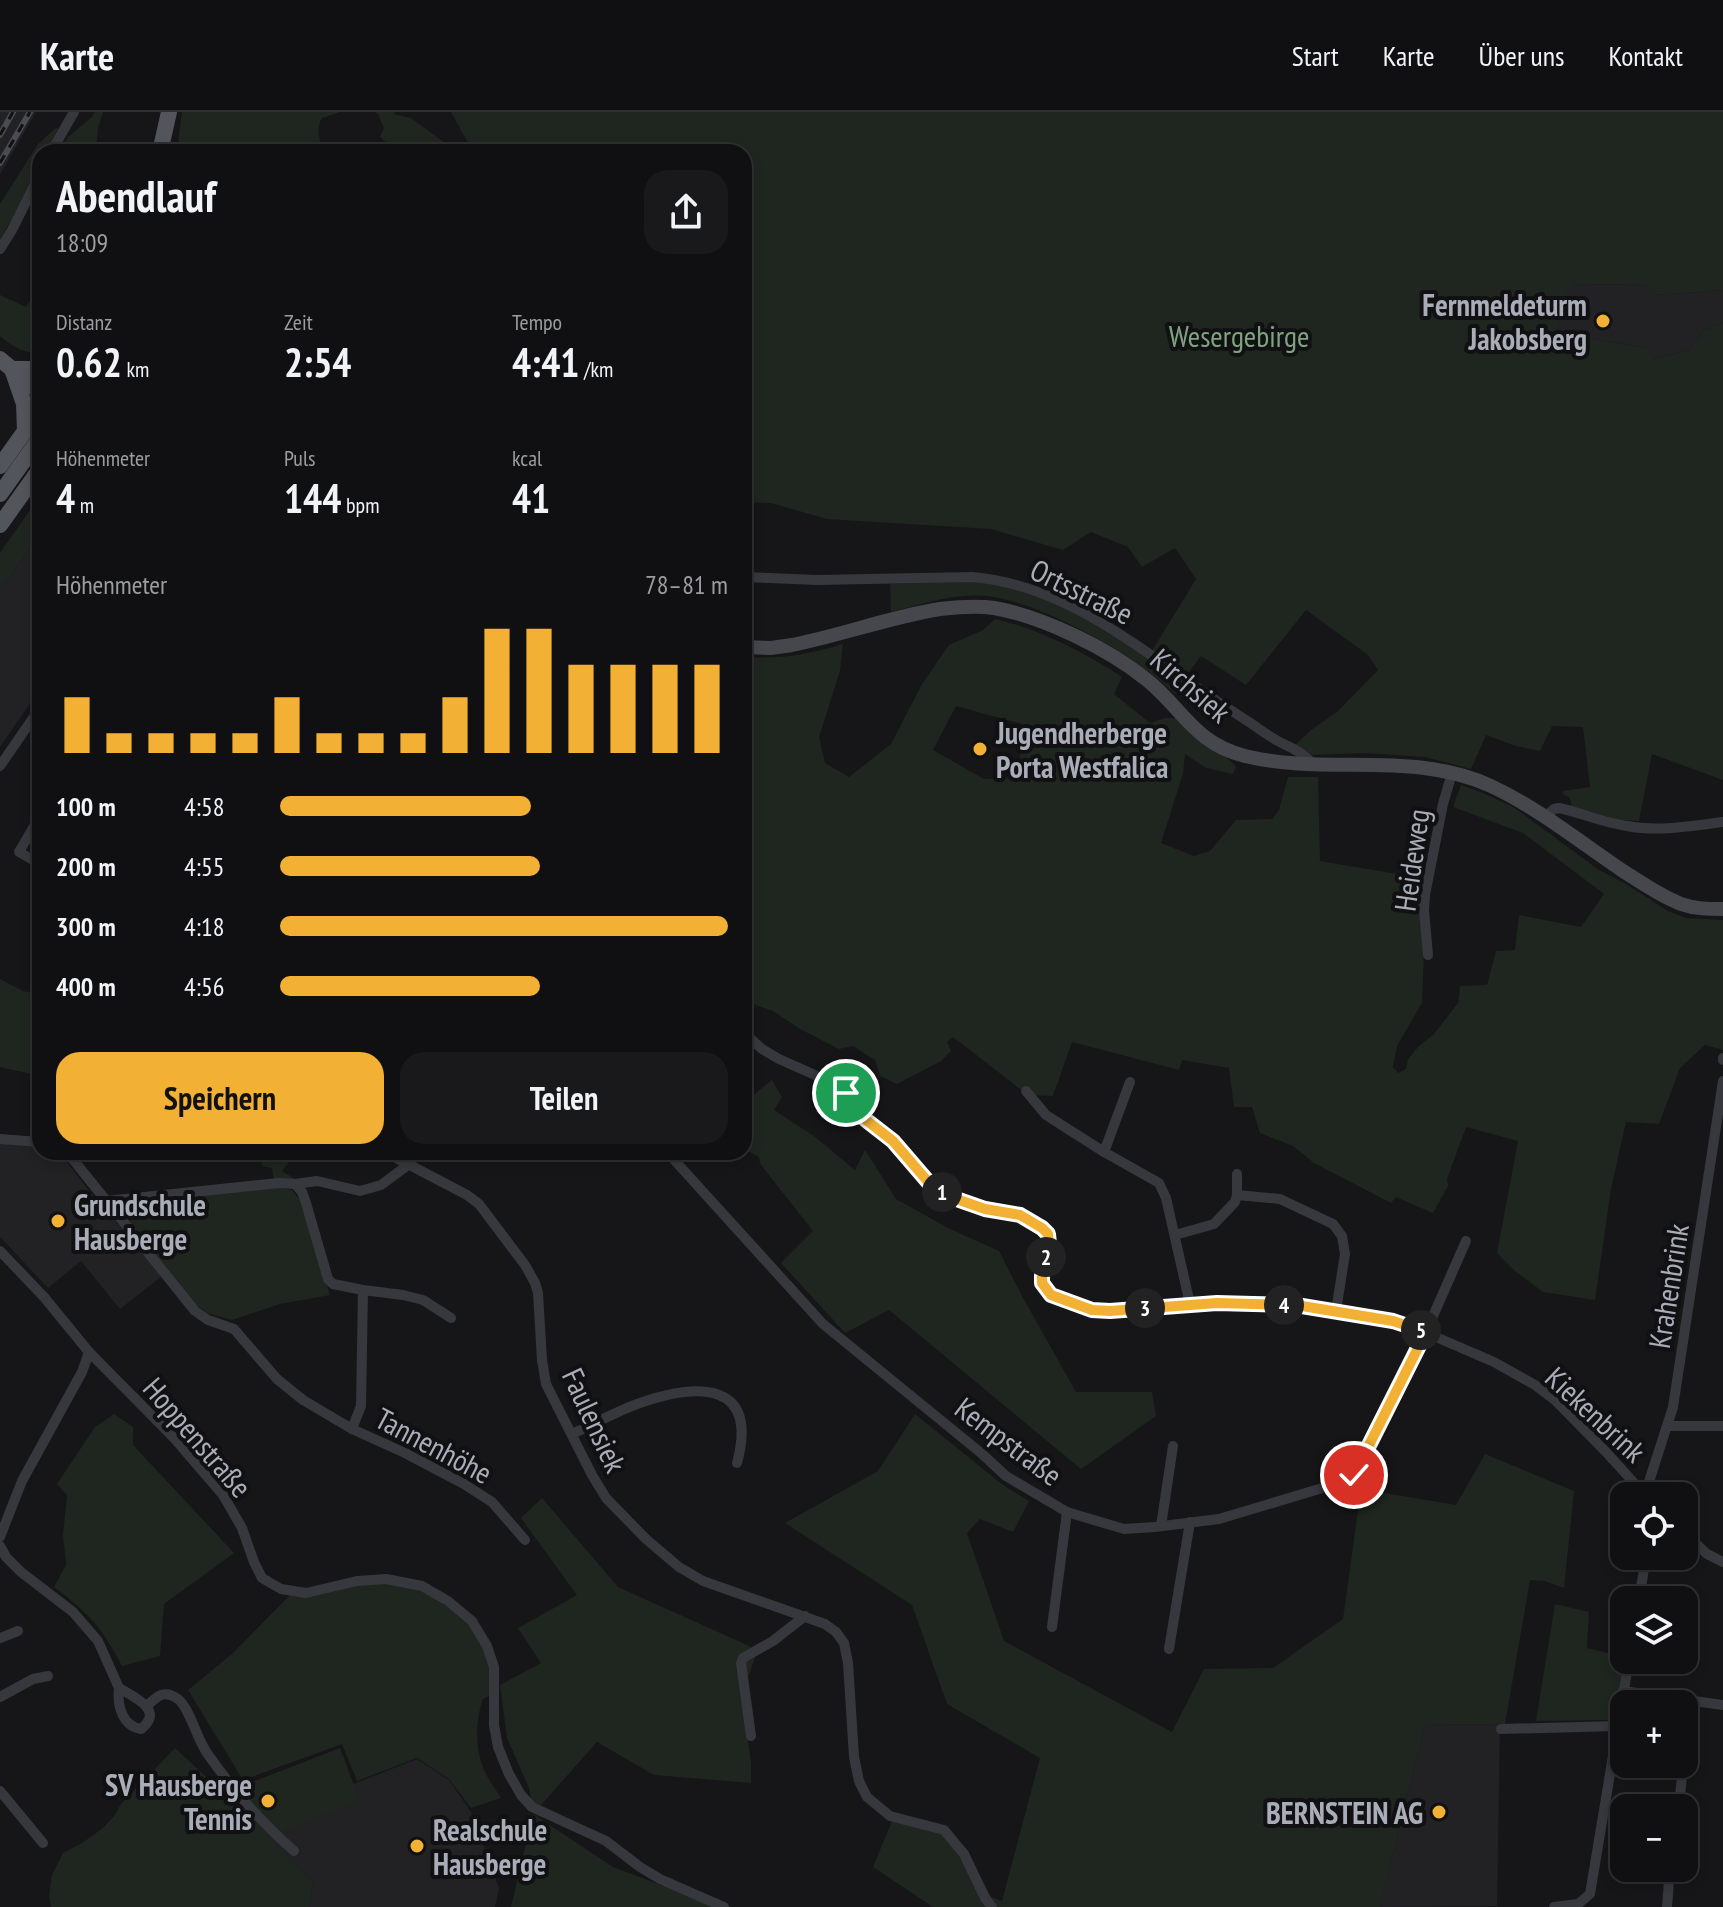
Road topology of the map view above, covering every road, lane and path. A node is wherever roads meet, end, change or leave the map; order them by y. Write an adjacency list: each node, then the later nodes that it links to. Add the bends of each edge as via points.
1 (74, 112): 3 (street)
2 (169, 112): 4 (main road)
3 (56, 144)
4 (162, 144)
5 (32, 190): 6 (street)
6 (0, 249)
7 (6, 364): 8 (main road); 9 (main road); 10 (main road)
8 (32, 368)
9 (32, 386)
10 (32, 435): 11 (main road); 14 (main road)
11 (0, 466)
12 (32, 481): 15 (main road)
13 (32, 490): 15 (main road)
14 (0, 494)
15 (16, 504): 16 (main road)
16 (0, 525)
17 (752, 577): 20 (street, Ortsstraße, via 972,577 1019,585 1119,634)
18 (752, 647): 20 (main road, Kirchsiek, via 792,645 941,609 1008,611 1074,636 1129,667 1219,747 1246,756)
19 (32, 725): 21 (street)
20 (1313, 764): 22 (main road, Kirchsiek)
21 (0, 766)
22 (1452, 773): 23 (main road, Kirchsiek, via 1491,786); 28 (street, Heideweg, via 1425,895)
23 (1545, 817): 24 (street, via 1559,808 1632,827); 27 (main road, Kirchsiek, via 1668,898 1690,907)
24 (1723, 822)
25 (32, 830): 26 (street, via 19,852)
26 (32, 859)
27 (1723, 909)
28 (1428, 955)
29 (752, 1040): 48 (street, Kiekenbrink, via 779,1059 835,1084 945,1195 1020,1215 1042,1228 1049,1244 1042,1283 1051,1295 1092,1310)
30 (1723, 1081): 53 (street, Krahenbrink)
31 (1130, 1082): 35 (street)
32 (1026, 1091): 35 (street, via 1046,1115)
33 (0, 1139): 34 (street)
34 (32, 1141)
35 (1104, 1152): 44 (street, via 1159,1183)
36 (73, 1160): 43 (street, Tannenhöhe)
37 (399, 1160): 39 (street, Faulensiek)
38 (674, 1160): 61 (street, Kempstraße, via 823,1324 1006,1476)
39 (408, 1165): 41 (street, via 381,1185 360,1191 317,1181); 56 (street, Faulensiek, via 479,1204 525,1265 538,1293 546,1384)
40 (1237, 1174): 42 (street)
41 (295, 1184): 43 (street); 47 (street, via 306,1203 328,1279)
42 (1237, 1195): 44 (street, via 1214,1224); 49 (street, via 1280,1199 1333,1224 1345,1254)
43 (106, 1201): 55 (street, Tannenhöhe, via 195,1311 234,1329 291,1392)
44 (1175, 1235): 48 (street)
45 (1466, 1241): 51 (street, Kempstraße)
46 (0, 1251): 52 (street, Hoppenstraße)
47 (363, 1290): 50 (street, via 423,1300); 55 (street, via 361,1406)
48 (1190, 1304): 49 (street, Kiekenbrink, via 1296,1305)
49 (1336, 1311): 51 (street, Kiekenbrink)
50 (451, 1318)
51 (1426, 1332): 59 (street, Kiekenbrink, via 1494,1362 1555,1400); 62 (street, Kempstraße, via 1354,1475 1219,1519)
52 (89, 1352): 64 (street, via 22,1481); 88 (street, Hoppenstraße, via 223,1495 262,1578 281,1589 306,1593 386,1579 422,1586 448,1601 472,1621 487,1646 494,1667 498,1747 521,1795 532,1807 606,1841 660,1879)
53 (1668, 1426): 54 (street); 60 (street, Krahenbrink)
54 (1723, 1426)
55 (352, 1429): 65 (street, Tannenhöhe, via 464,1484 492,1502)
56 (572, 1434): 58 (street, via 669,1394 712,1392 729,1400 740,1420); 69 (street, Faulensiek, via 606,1498 679,1567 703,1581)
57 (1173, 1446): 63 (street)
58 (737, 1463)
59 (1634, 1482)
60 (1650, 1482)
61 (1067, 1512): 63 (street, Kempstraße, via 1124,1529); 70 (street)
62 (1190, 1522): 63 (street, Kempstraße); 73 (street)
63 (1161, 1526)
64 (0, 1537)
65 (525, 1540)
66 (1698, 1545): 68 (street)
67 (0, 1546): 75 (street, via 21,1572 73,1612 98,1641)
68 (1723, 1562)
69 (805, 1616): 82 (street, via 743,1658); 89 (street, Faulensiek, via 825,1624 844,1643 854,1757 867,1797 890,1816 944,1830 964,1854)
70 (1052, 1627)
71 (18, 1631): 72 (street)
72 (0, 1638)
73 (1169, 1649)
74 (48, 1676): 76 (street)
75 (119, 1688): 79 (street); 79 (street, via 130,1726 146,1726)
76 (0, 1697)
77 (1698, 1702): 78 (street)
78 (1723, 1705)
79 (147, 1706): 86 (street, via 166,1693 185,1705 206,1752 269,1830)
80 (1610, 1726): 81 (street)
81 (1501, 1729)
82 (751, 1736)
83 (1610, 1770): 90 (street, via 1590,1894 1578,1904)
84 (0, 1791): 85 (street)
85 (43, 1843)
86 (294, 1851)
87 (1669, 1882): 91 (street)
88 (724, 1907)
89 (992, 1907)
90 (1554, 1907)
91 (1667, 1907)

